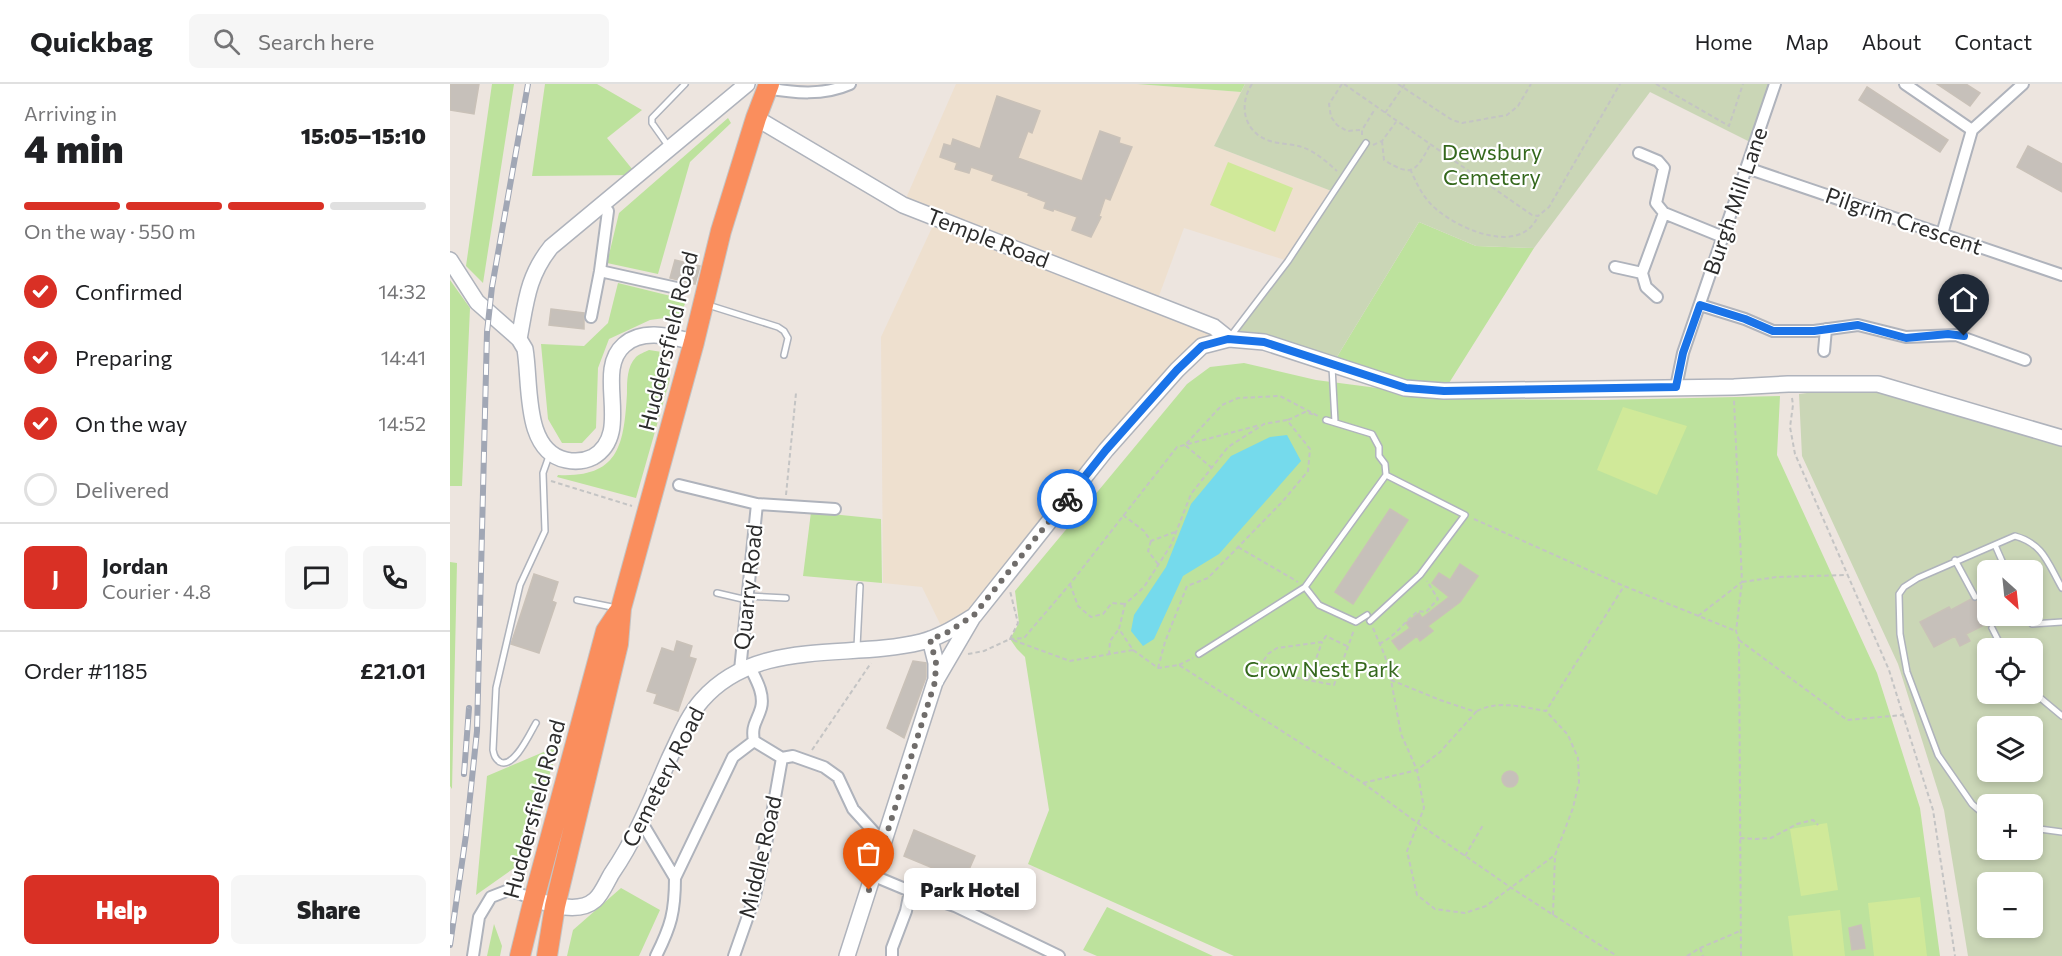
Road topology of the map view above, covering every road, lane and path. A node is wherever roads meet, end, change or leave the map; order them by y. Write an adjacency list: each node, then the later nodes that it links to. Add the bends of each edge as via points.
1 (685, 84): 24 (lane, via 652,118)
2 (850, 84): 13 (street, via 820,92 791,92)
3 (1252, 84): 28 (path, via 1243,112 1255,134 1272,142 1304,148)
4 (1343, 84): 15 (path); 19 (path, via 1329,104 1331,117 1347,131)
5 (1398, 84): 14 (path)
6 (1531, 84): 14 (path, via 1508,115 1462,123)
7 (1620, 84): 31 (path, via 1549,207)
8 (1656, 84): 9 (path, via 1729,126)
9 (1743, 84)
10 (1775, 84): 26 (street, Burgh Mill Lane)
11 (1905, 84): 20 (street)
12 (2023, 84): 20 (street)
13 (760, 85): 17 (highway, Huddersfield Road); 24 (main road)
14 (1404, 86): 16 (path)
15 (1376, 108): 16 (path); 19 (path)
16 (1385, 113): 18 (path)
17 (756, 118): 41 (highway, Huddersfield Road); 46 (main road, Temple Road, via 903,205 1214,327)
18 (1396, 122): 21 (path); 23 (path)
19 (1362, 130): 22 (path)
20 (1972, 130): 32 (street)
21 (1382, 141): 22 (path); 27 (path, via 1384,160 1401,170)
22 (1366, 143): 28 (lane)
23 (1430, 145): 27 (path); 31 (path)
24 (670, 148): 29 (main road)
25 (1639, 153): 30 (street, via 1664,168 1656,203)
26 (1747, 168): 32 (street, Pilgrim Crescent); 33 (street, Burgh Mill Lane)
27 (1410, 170): 31 (path, via 1434,208 1479,232 1506,238 1524,233 1534,226)
28 (1344, 178): 46 (lane, via 1288,261)
29 (602, 205): 36 (street, via 608,211); 45 (main road, via 540,260 526,294)
30 (1664, 213): 33 (street); 37 (street)
31 (1538, 216)
32 (1942, 234): 38 (street, Pilgrim Crescent)
33 (1723, 237): 42 (street, Burgh Mill Lane)
34 (450, 260): 45 (main road, via 477,302)
35 (1615, 267): 37 (street)
36 (600, 271): 39 (street); 43 (street)
37 (1642, 273): 40 (street, via 1646,287)
38 (2062, 275)
39 (681, 289)
40 (1657, 297)
41 (703, 303): 47 (highway, Huddersfield Road); 49 (lane, via 778,327 788,338)
42 (1700, 305): 44 (street, via 1773,331); 53 (street, Burgh Mill Lane)
43 (591, 317)
44 (1826, 329): 48 (street); 50 (street, via 1858,325 1906,338 1956,334)
45 (519, 339): 62 (main road, via 525,349 533,424 539,441)
46 (1228, 339): 51 (main road, via 1264,342); 82 (main road, Cemetery Road, via 1202,346 1177,370 1106,450)
47 (694, 342): 62 (main road, via 642,335 624,345 616,354 612,369 612,427 608,441 598,454 585,461); 70 (highway, Huddersfield Road)
48 (1824, 351)
49 (784, 355)
50 (2025, 360)
51 (1332, 365): 53 (main road, via 1406,388 1444,391); 58 (lane)
52 (1788, 384): 54 (main road); 60 (main road, via 1878,384); 81 (path, via 1795,454)
53 (1676, 387): 54 (main road)
54 (1734, 387): 83 (path)
55 (796, 393): 68 (path, Quarry Road)
56 (1287, 420): 57 (path, via 1305,411); 59 (path); 76 (path, via 1310,449 1308,471)
57 (1326, 420): 58 (lane); 61 (path, via 1280,396 1238,398 1222,405)
58 (1335, 422): 64 (lane, via 1372,434)
59 (1264, 424): 61 (path); 63 (path, via 1228,447)
60 (2062, 438)
61 (1185, 445): 63 (path); 71 (path, via 1178,447)
62 (550, 454): 65 (lane)
63 (1212, 468): 73 (path, via 1191,494)
64 (1386, 475): 72 (lane); 87 (lane)
65 (543, 478): 70 (path); 130 (lane, via 545,531 520,585 496,688 493,750 498,761 514,759)
66 (679, 485): 67 (street, Quarry Road)
67 (757, 504): 68 (street, Quarry Road); 91 (street, Quarry Road)
68 (785, 505): 69 (street, Quarry Road)
69 (835, 509)
70 (648, 510): 95 (highway, Huddersfield Road)
71 (1124, 515): 74 (path); 84 (path)
72 (1465, 515): 80 (lane); 86 (path)
73 (1176, 531): 74 (path); 79 (path)
74 (1151, 541): 79 (path, via 1148,551)
75 (1995, 545): 77 (lane); 78 (lane); 88 (lane, via 2015,536 2028,540 2040,548)
76 (1237, 546): 87 (path); 121 (path, via 1208,578 1187,586)
77 (1955, 560): 90 (lane); 136 (lane, via 1904,587 1899,594 1900,633 1907,672 1938,755)
78 (2002, 560)
79 (1158, 564): 94 (path, via 1144,587)
80 (1420, 575): 99 (lane); 111 (path, via 1438,599 1426,612 1418,611 1400,631)
81 (1847, 575): 83 (path); 128 (path, via 1889,670)
82 (1005, 577): 96 (main road, Cemetery Road); 108 (path, via 1018,622)
83 (1742, 582): 98 (path); 105 (path)
84 (1070, 584): 94 (path, via 1078,606 1091,617 1103,614 1112,603); 108 (path, via 1024,638)
85 (860, 586): 114 (lane)
86 (1624, 586): 98 (path); 126 (path)
87 (1305, 587): 100 (lane, via 1319,605); 117 (lane)
88 (2062, 588)
89 (717, 593): 91 (lane)
90 (1975, 597)
91 (747, 598): 92 (lane); 120 (street, Quarry Road)
92 (786, 598)
93 (577, 600): 95 (lane)
94 (1125, 604): 104 (path)
95 (621, 608): 151 (highway, Huddersfield Road, via 606,631); 152 (highway, Huddersfield Road, via 618,644)
96 (974, 615): 107 (main road, Cemetery Road); 116 (main road)
97 (1367, 615): 100 (lane)
98 (1698, 616): 105 (path)
99 (1370, 621): 111 (path)
100 (1356, 622): 112 (path)
101 (2062, 622): 102 (lane)
102 (2043, 623)
103 (1992, 628): 106 (lane)
104 (1119, 629): 115 (path); 118 (path, via 1110,641)
105 (1736, 632): 109 (path)
106 (1997, 638)
107 (930, 639): 113 (main road, Cemetery Road); 124 (main road, via 936,663)
108 (1011, 639): 116 (path, via 975,653); 118 (path, via 1070,661)
109 (1739, 640): 128 (path, via 1847,720); 143 (path)
110 (1322, 642): 112 (path, via 1326,636); 122 (path); 122 (path, via 1276,648 1260,666 1261,671)
111 (1379, 644): 123 (path)
112 (1347, 646): 122 (path, via 1334,685)
113 (882, 648): 114 (main road, Cemetery Road); 133 (path)
114 (857, 650): 120 (main road, Cemetery Road, via 778,657)
115 (1133, 650): 118 (path); 121 (path)
116 (952, 653): 124 (main road)
117 (1199, 654): 119 (path)
118 (1109, 655)
119 (1179, 665): 121 (path); 135 (path)
120 (744, 668): 131 (street, via 760,689 762,706 752,730); 137 (main road, Cemetery Road, via 718,684 688,719)
121 (1158, 668)
122 (1309, 680)
123 (1391, 680): 127 (path); 134 (path, via 1401,734)
124 (935, 682): 144 (main road)
125 (2043, 700): 129 (lane)
126 (1546, 711): 127 (path, via 1506,704); 145 (path, via 1568,735 1578,758 1579,782 1573,808)
127 (1476, 712): 134 (path, via 1440,752)
128 (1903, 715): 168 (path, via 1933,810)
129 (2062, 716)
130 (536, 723)
131 (754, 741): 132 (street); 148 (street, via 733,757)
132 (782, 758): 133 (street); 160 (street, Middle Road, via 755,896)
133 (806, 759): 144 (street, via 838,777 852,809)
134 (1417, 770): 135 (path); 138 (path, via 1424,808)
135 (1363, 783): 138 (path)
136 (1977, 808)
137 (641, 821): 148 (street); 152 (main road, Cemetery Road, via 595,900 582,906)
138 (1419, 824): 146 (path); 149 (path, via 1407,851 1417,895 1435,909 1465,913 1486,906)
139 (1483, 825): 146 (path)
140 (1818, 825): 143 (path, via 1814,820 1797,824 1771,838)
141 (2043, 829): 142 (lane)
142 (2062, 832)
143 (1740, 837): 154 (path)
144 (883, 842): 147 (main road)
145 (1555, 855): 149 (path); 153 (path)
146 (1465, 856): 149 (path)
147 (874, 876): 150 (street); 161 (main road)
148 (675, 878): 159 (street, via 672,920)
149 (1510, 887): 153 (path)
150 (910, 891): 162 (street); 163 (street, via 956,906)
151 (534, 899): 152 (main road); 156 (street, via 509,890 491,897 479,917); 157 (highway, Huddersfield Road)
152 (555, 906): 158 (highway, Huddersfield Road)
153 (1553, 915): 164 (path)
154 (1740, 932): 155 (path); 167 (path)
155 (1700, 948): 165 (path); 166 (path)
156 (473, 956)
157 (520, 956)
158 (547, 956)
159 (656, 956)
160 (734, 956)
161 (847, 956)
162 (892, 956)
163 (1059, 956)
164 (1617, 956)
165 (1687, 956)
166 (1703, 956)
167 (1741, 956)
168 (1955, 956)

